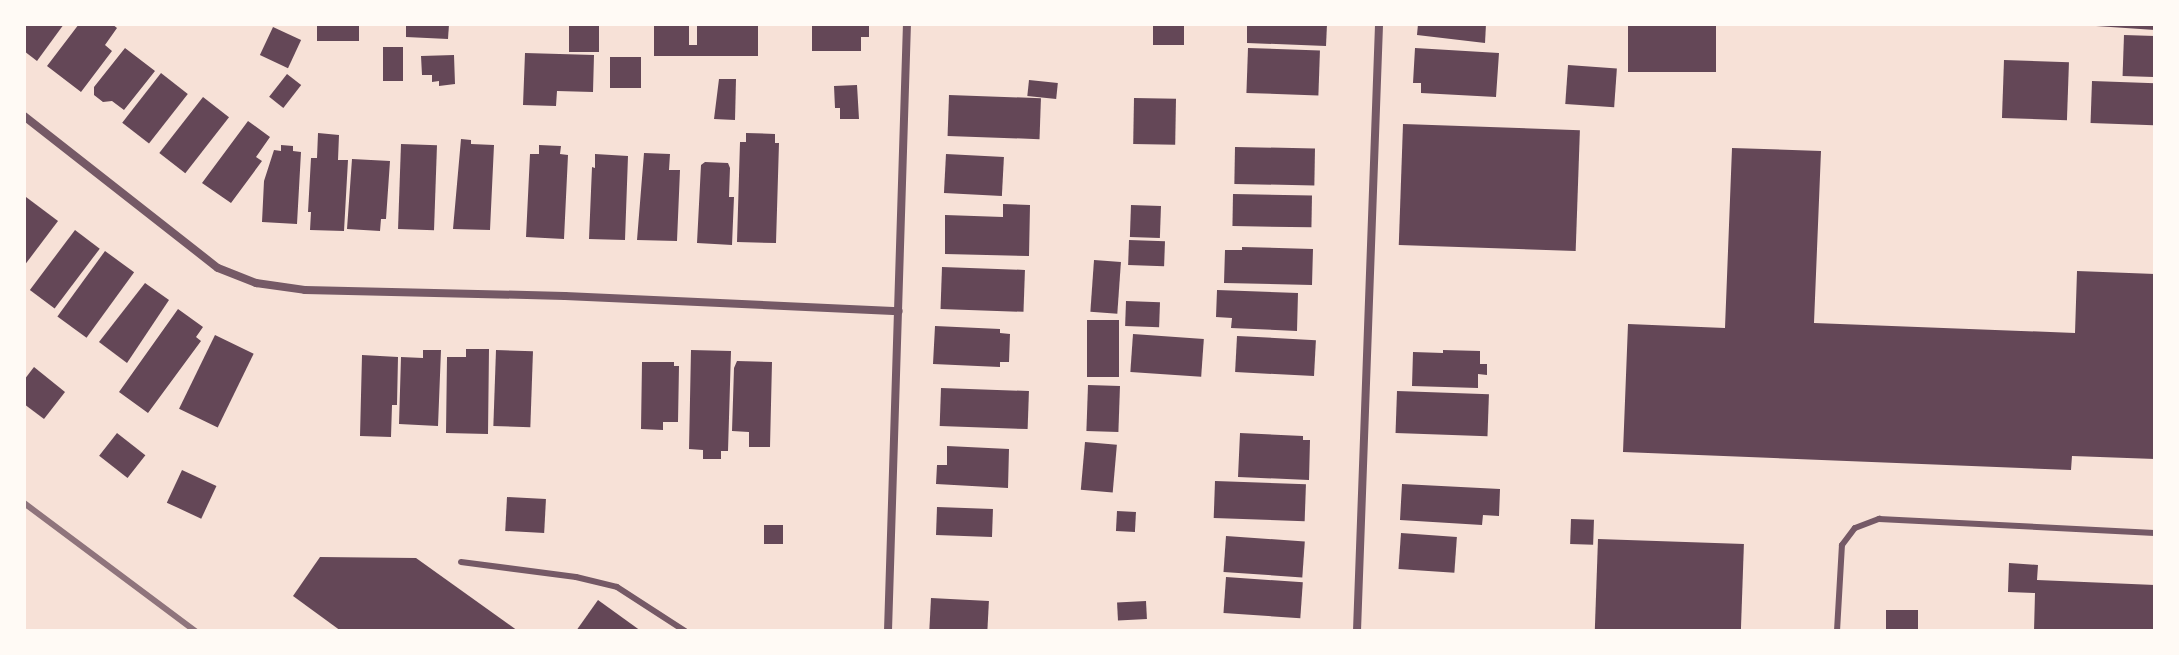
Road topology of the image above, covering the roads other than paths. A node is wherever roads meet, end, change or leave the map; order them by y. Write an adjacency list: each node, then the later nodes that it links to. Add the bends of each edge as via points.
1 (907, 24): 4 (street)
2 (1379, 24): 9 (street)
3 (24, 116): 4 (street, via 218,268 256,283 305,290)
4 (899, 311): 8 (street)
5 (2155, 533): 10 (lane, via 1879,519 1855,528 1842,545)
6 (461, 562): 7 (lane, via 617,587)
7 (685, 631)
8 (888, 631)
9 (1357, 631)
10 (1837, 631)

